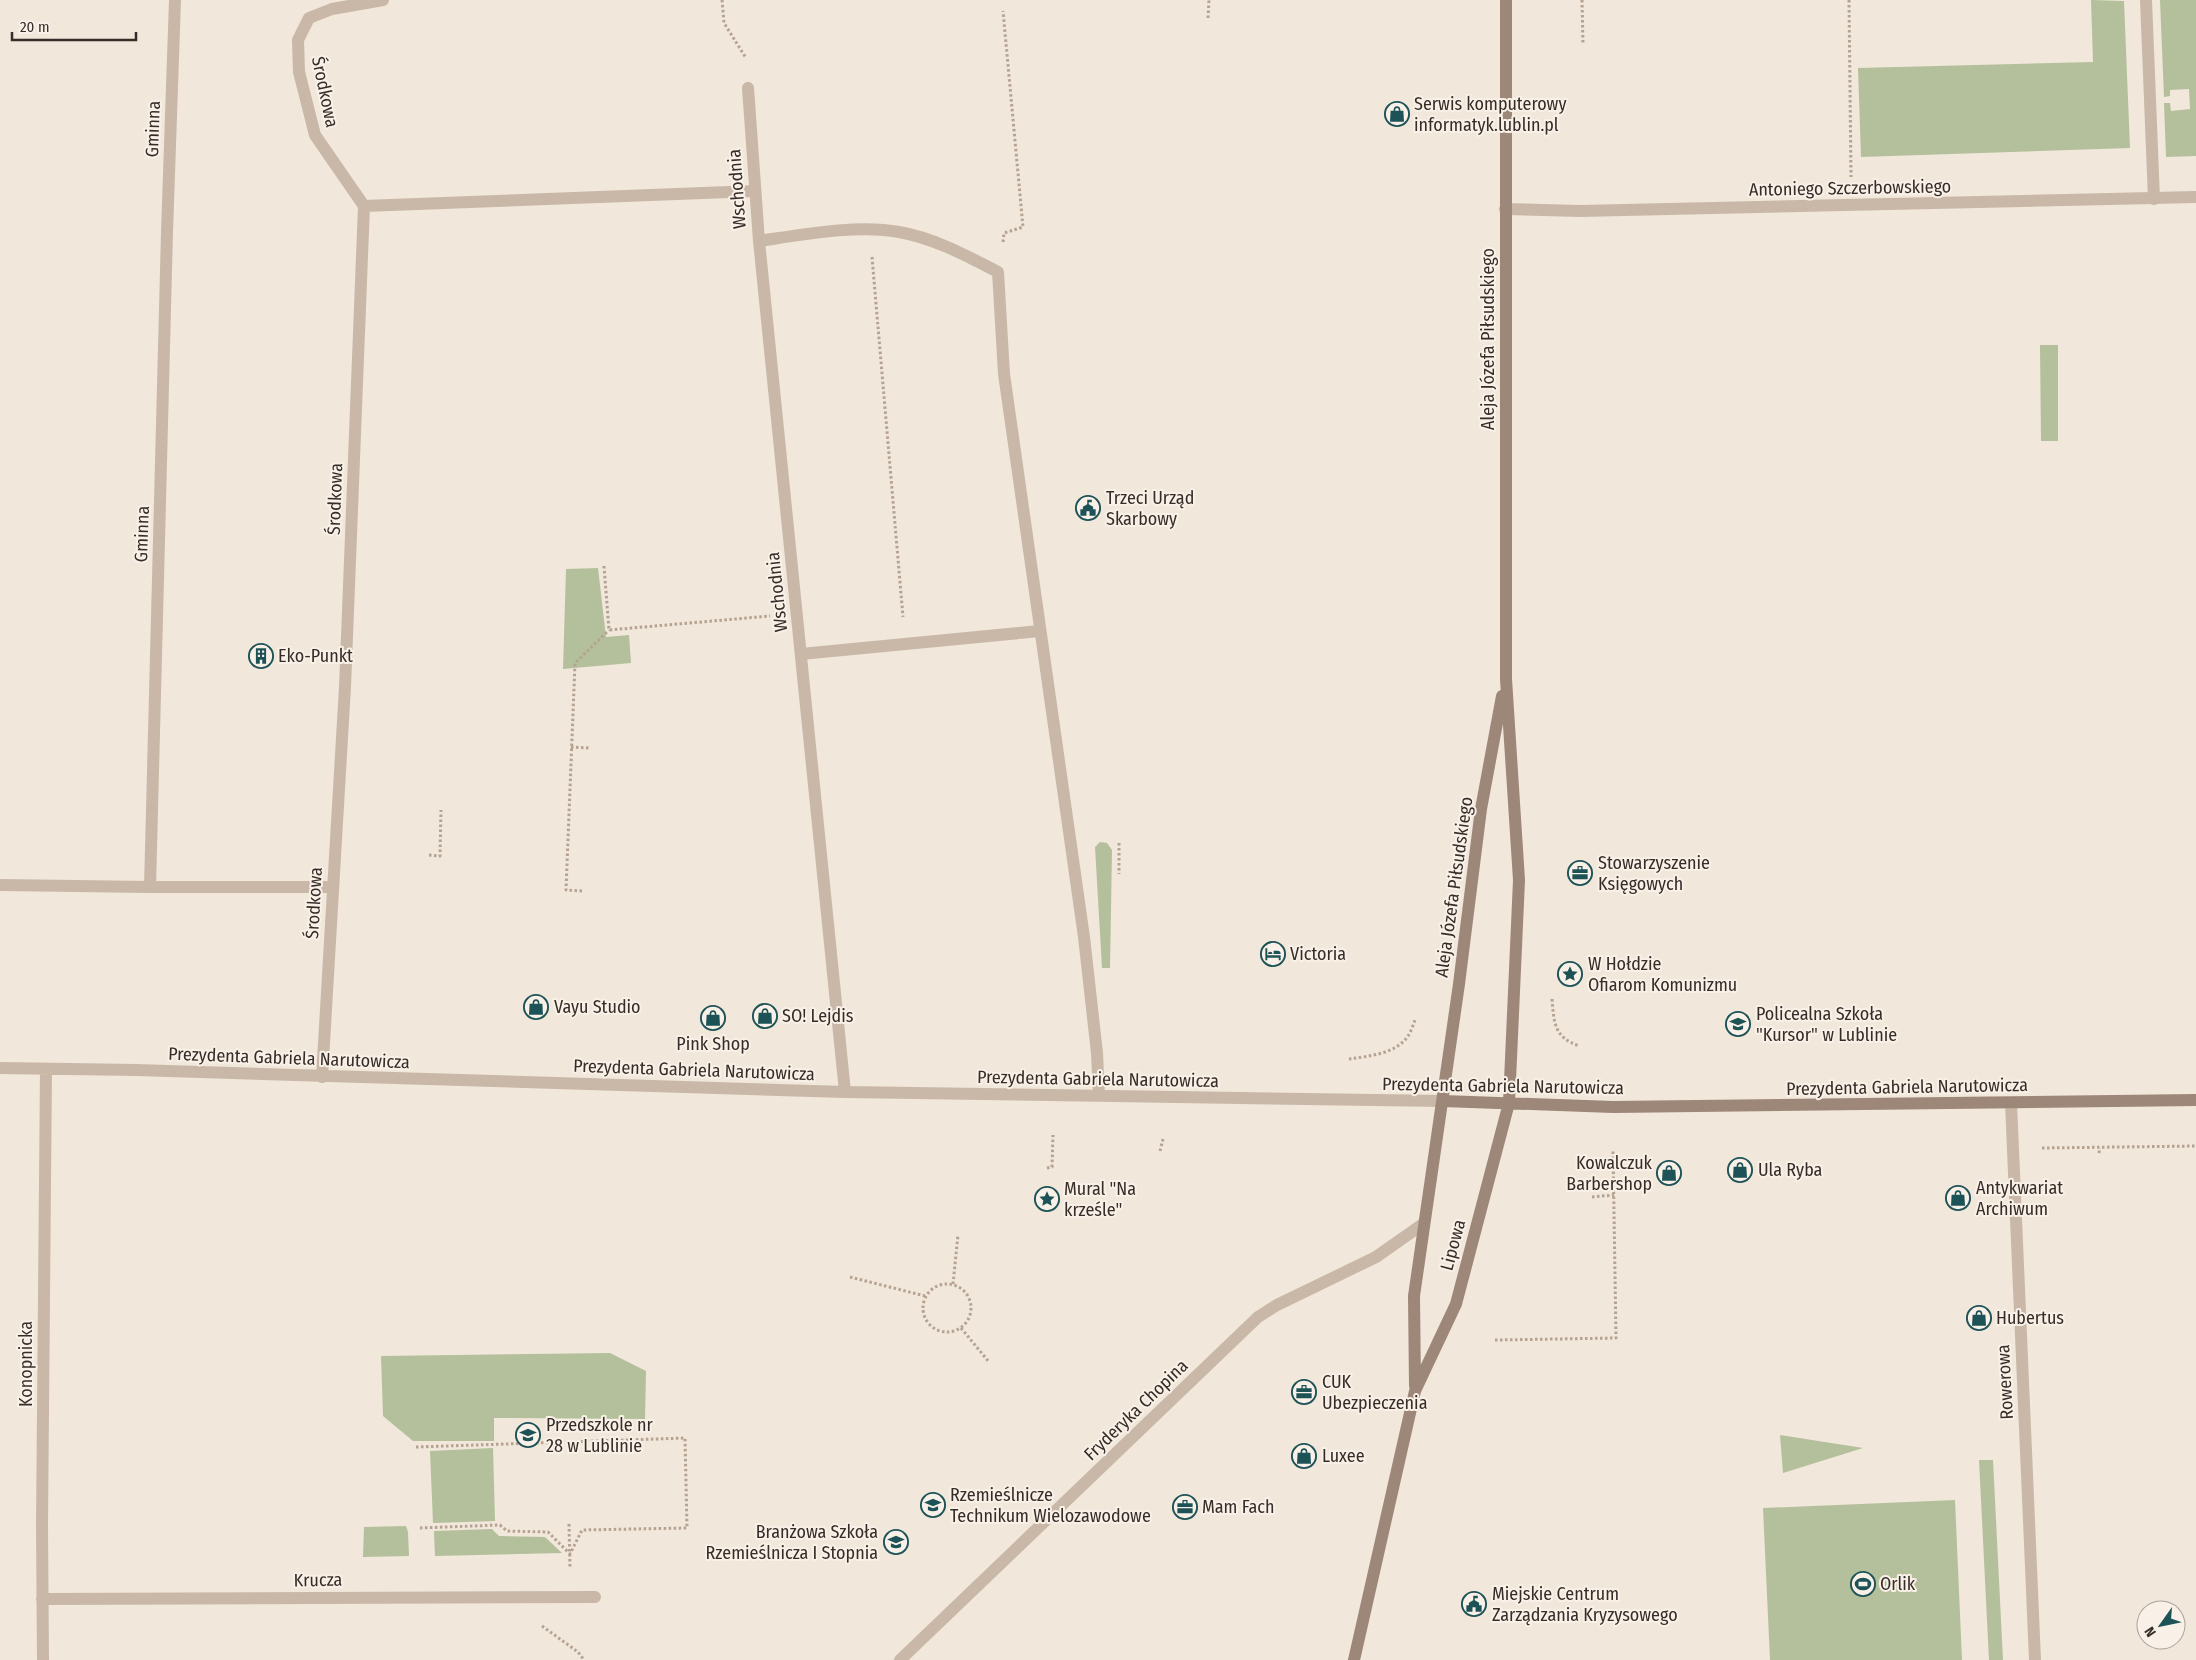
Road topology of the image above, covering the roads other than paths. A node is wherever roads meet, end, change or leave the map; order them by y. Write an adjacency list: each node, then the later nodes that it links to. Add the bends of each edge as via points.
1 (175, 0): 16 (street, Gminna)
2 (383, 0): 9 (street, Środkowa, via 332,9 310,18 298,40 299,72 314,135)
3 (1506, 0): 10 (street, Aleja Józefa Piłsudskiego)
4 (2146, 0): 8 (street)
5 (748, 88): 6 (street, Wschodnia)
6 (755, 191): 9 (street); 11 (street, Wschodnia)
7 (2196, 197): 8 (street, Antoniego Szczerbowskiego)
8 (2154, 198): 10 (street, Antoniego Szczerbowskiego, via 1580,211)
9 (364, 206): 17 (street, Środkowa, via 345,686)
10 (1505, 209): 14 (street, Aleja Józefa Piłsudskiego)
11 (758, 241): 12 (street, via 870,229 900,232 954,250 998,272 1004,374); 13 (street, Wschodnia)
12 (1040, 631): 13 (street); 22 (street, via 1084,937 1098,1053)
13 (801, 654): 21 (street, Wschodnia)
14 (1506, 678): 24 (street, Aleja Józefa Piłsudskiego, via 1481,809); 25 (street, Aleja Józefa Piłsudskiego, via 1519,880)
15 (0, 885): 16 (street)
16 (150, 886): 17 (street)
17 (333, 887): 20 (street, Środkowa)
18 (0, 1068): 19 (street, Prezydenta Gabriela Narutowicza)
19 (46, 1069): 20 (street, Prezydenta Gabriela Narutowicza); 30 (street, Konopnicka)
20 (322, 1077): 21 (street, Prezydenta Gabriela Narutowicza)
21 (845, 1092): 22 (street, Prezydenta Gabriela Narutowicza)
22 (1099, 1096): 24 (street, Prezydenta Gabriela Narutowicza)
23 (2196, 1100): 26 (street, Prezydenta Gabriela Narutowicza)
24 (1442, 1101): 25 (street, Prezydenta Gabriela Narutowicza); 27 (street, Lipowa)
25 (1509, 1103): 26 (street, Prezydenta Gabriela Narutowicza, via 1614,1107); 28 (street, Lipowa, via 1456,1304)
26 (2011, 1103): 34 (street, Rowerowa)
27 (1423, 1224): 28 (street, Lipowa, via 1414,1296); 32 (street, Fryderyka Chopina, via 1376,1257 1277,1305 1258,1318)
28 (1416, 1391): 33 (street, Lipowa)
29 (595, 1597): 30 (street, Krucza)
30 (42, 1599): 31 (street, Konopnicka)
31 (43, 1660)
32 (900, 1660)
33 (1354, 1660)
34 (2035, 1660)

